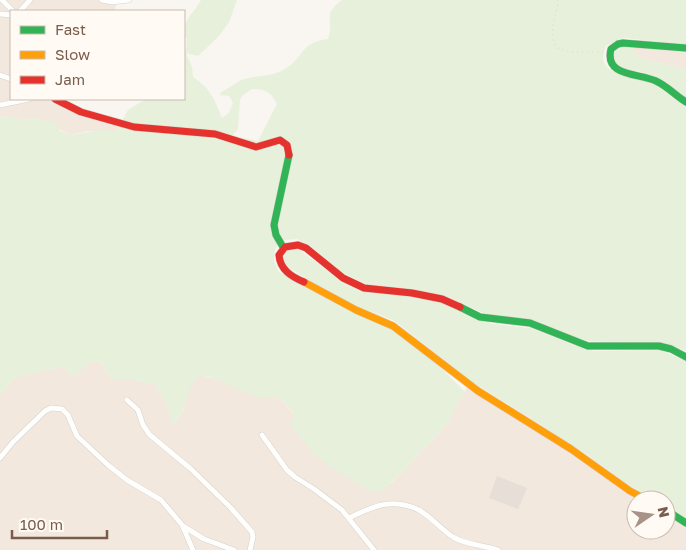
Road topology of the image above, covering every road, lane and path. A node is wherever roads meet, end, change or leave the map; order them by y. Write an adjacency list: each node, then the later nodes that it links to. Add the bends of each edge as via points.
1 (2, 0): 6 (street)
2 (30, 0): 7 (street)
3 (102, 0): 4 (street)
4 (129, 0)
5 (558, 0): 9 (path, via 552,32 557,48 570,52)
6 (13, 10)
7 (21, 10)
8 (686, 48): 9 (main road, via 623,43)
9 (609, 51): 12 (main road, via 609,60 615,69 656,81)
10 (25, 100): 13 (street)
11 (57, 100): 14 (main road, via 81,112 143,129 215,134 256,147 278,140 284,142 289,155 274,224 276,235)
12 (686, 102)
13 (0, 105)
14 (284, 247): 15 (main road, via 292,244 302,246 343,278 364,288 412,292 446,300 480,317 530,323 588,346 659,346); 19 (main road, via 280,252 280,262 290,275 398,329 469,384)
15 (686, 357)
16 (127, 400): 24 (street, via 138,410 150,435 197,475 252,532)
17 (262, 435): 20 (street, via 295,477)
18 (0, 458): 21 (street, via 45,411 62,409 82,441 116,472 166,504)
19 (630, 490)
20 (349, 518): 25 (street); 26 (street, via 394,502 419,510 463,542)
21 (183, 526): 22 (street); 23 (street, via 204,539)
22 (193, 550)
23 (234, 550)
24 (250, 550)
25 (374, 550)
26 (498, 550)

